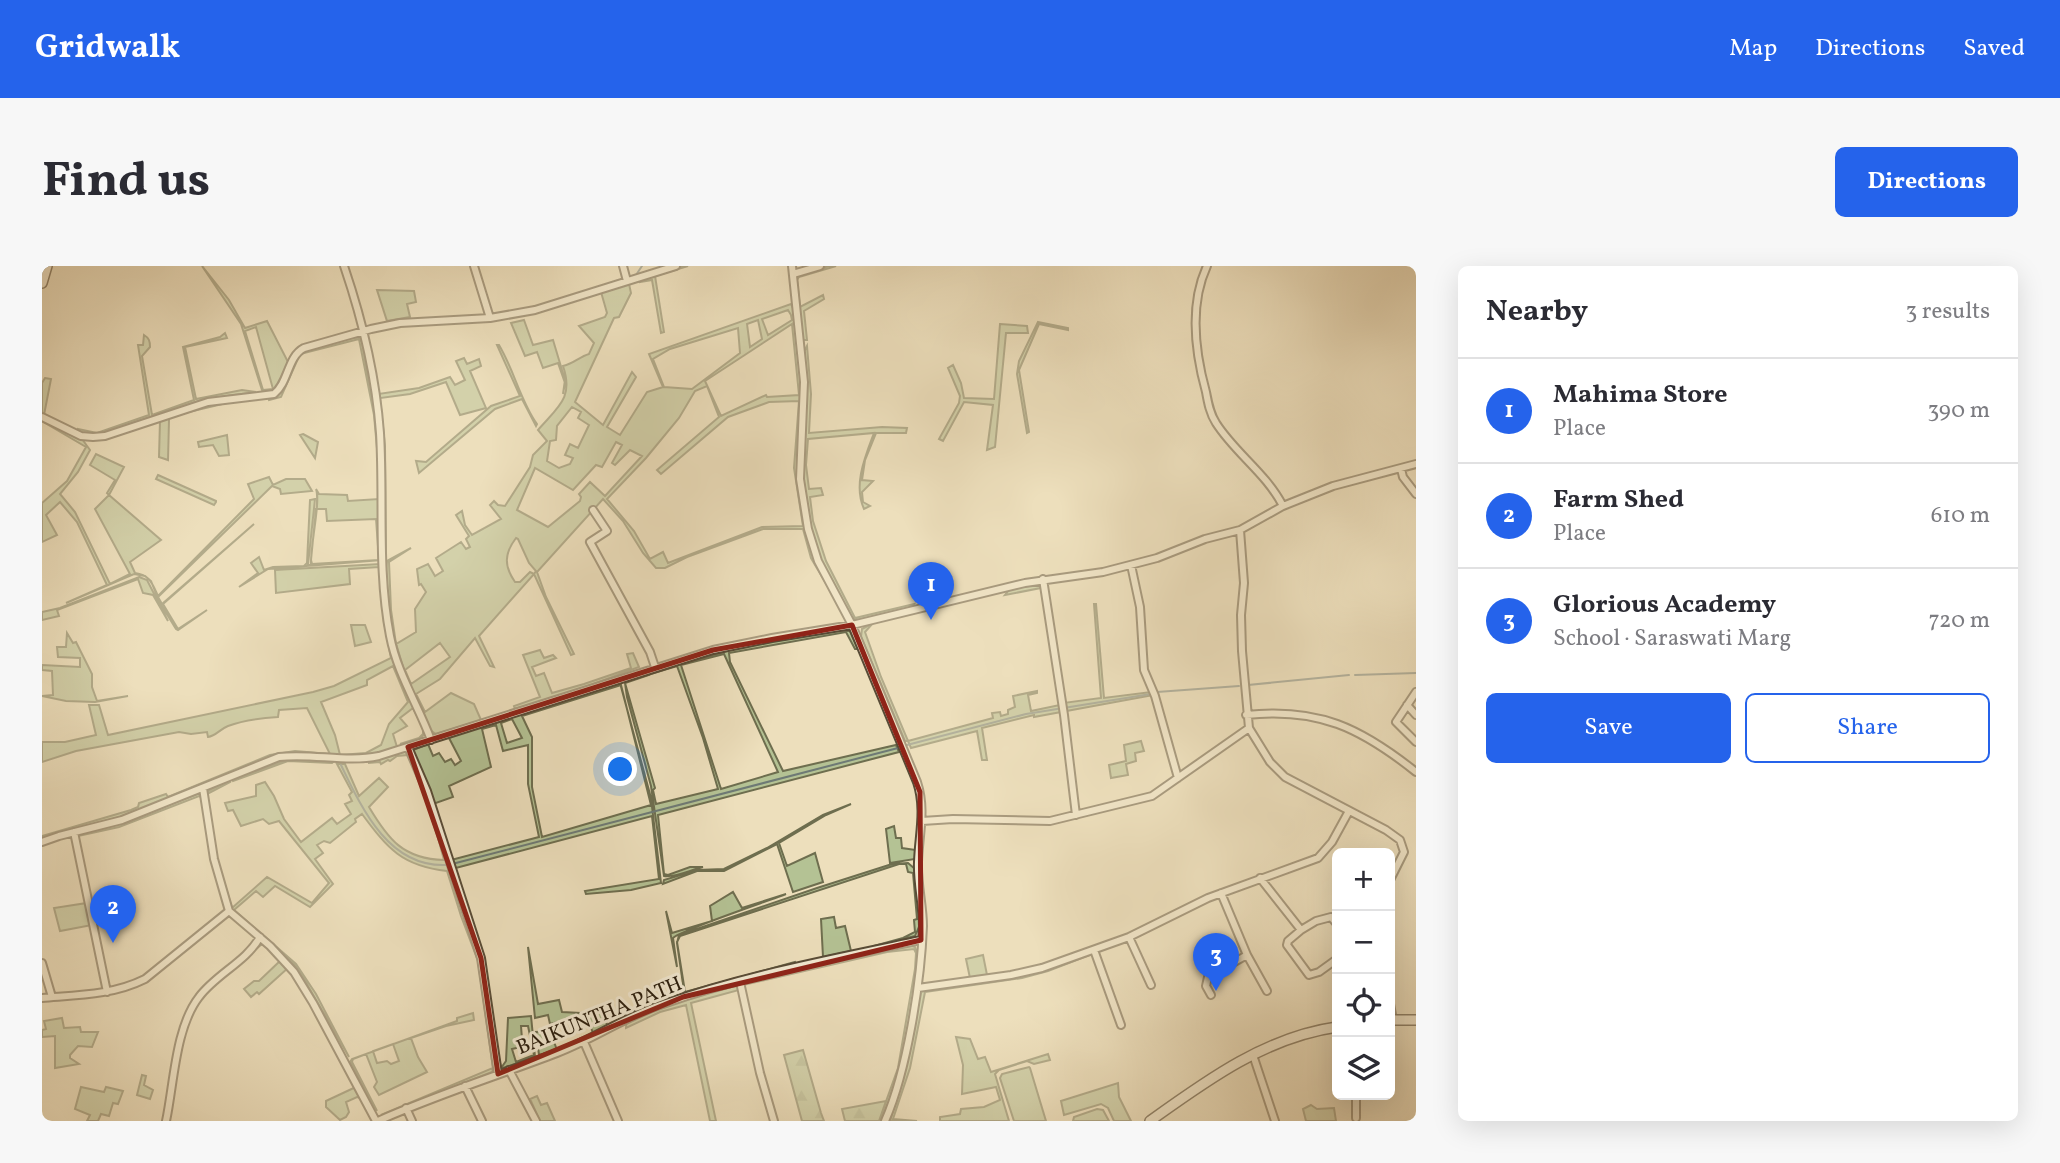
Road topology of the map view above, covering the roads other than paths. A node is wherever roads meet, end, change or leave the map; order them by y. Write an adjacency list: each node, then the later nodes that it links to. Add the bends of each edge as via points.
1 (47, 266): 11 (street)
2 (344, 266): 13 (street)
3 (474, 266): 12 (street)
4 (623, 266): 10 (street)
5 (676, 266): 10 (street)
6 (792, 266): 9 (street)
7 (820, 266): 9 (street)
8 (1207, 266): 18 (street, via 1199,292 1196,336 1210,411)
9 (793, 274): 23 (street, via 804,382 799,461 804,511 818,561)
10 (627, 281): 12 (street, via 535,310)
11 (42, 283)
12 (490, 318): 13 (street, via 400,323)
13 (363, 332): 14 (street, via 298,351 280,389 271,395 208,402 105,436 81,436); 30 (street, via 380,434 390,637 400,673)
14 (42, 417)
15 (1416, 464): 16 (street)
16 (1401, 469): 17 (street); 18 (street, via 1333,486)
17 (1416, 494)
18 (1283, 506): 20 (street)
19 (593, 510): 24 (street, via 607,531 590,542)
20 (1240, 530): 21 (street); 27 (street)
21 (1130, 565): 22 (street); 34 (street, via 1140,607 1144,670)
22 (1043, 579): 23 (street); 37 (street)
23 (852, 625): 24 (street, via 713,650); 38 (street, via 917,782)
24 (655, 667): 30 (street)
25 (1416, 692): 26 (street)
26 (1408, 705): 28 (street); 31 (street, via 1396,722)
27 (1246, 715): 29 (street); 33 (street, via 1300,715 1342,724 1377,742)
28 (1416, 715)
29 (1249, 728): 34 (street); 36 (street, via 1280,773)
30 (431, 740): 32 (street)
31 (1416, 741)
32 (408, 747): 35 (street, via 367,759 279,757); 69 (street, via 427,791 481,958)
33 (1416, 772)
34 (1178, 778): 37 (street, via 1152,796)
35 (204, 788): 39 (street, via 122,820); 44 (street, via 214,859)
36 (1349, 811): 41 (street, via 1403,844); 42 (street, via 1325,853)
37 (1076, 815): 38 (street, via 1044,821)
38 (922, 821): 49 (street, via 918,862)
39 (74, 832): 40 (street); 58 (street)
40 (42, 842)
41 (1395, 870)
42 (1260, 878): 43 (street); 46 (street)
43 (1221, 893): 48 (street); 51 (street)
44 (229, 911): 47 (street); 58 (street, via 145,979)
45 (1332, 918): 46 (street)
46 (1301, 930): 53 (street, via 1287,945 1309,975)
47 (260, 937): 74 (street, via 193,1006 183,1030); 75 (street, via 292,969)
48 (1129, 937): 50 (street); 55 (street)
49 (921, 940): 54 (street, BAIKUNTHA PATH); 56 (street)
50 (1094, 950): 56 (street, via 1012,975); 64 (street)
51 (1247, 955): 57 (street); 59 (street, via 1208,977)
52 (42, 963): 60 (street)
53 (1332, 963)
54 (740, 982): 66 (street, BAIKUNTHA PATH, via 661,1004); 80 (street)
55 (1151, 985)
56 (918, 988): 81 (street, via 901,1073)
57 (1267, 990)
58 (107, 992): 60 (street)
59 (1211, 995)
60 (52, 997): 61 (street)
61 (42, 998)
62 (1395, 1020): 63 (street)
63 (1416, 1020)
64 (1121, 1026)
65 (1332, 1028): 67 (street)
66 (584, 1042): 68 (street, BAIKUNTHA PATH); 79 (street)
67 (1253, 1055): 82 (street); 83 (street)
68 (509, 1070): 69 (street, BAIKUNTHA PATH); 78 (street)
69 (498, 1074): 70 (street, BAIKUNTHA PATH)
70 (465, 1086): 72 (street, BAIKUNTHA PATH); 77 (street)
71 (1356, 1100): 73 (street)
72 (406, 1108): 75 (street, BAIKUNTHA PATH); 76 (street)
73 (1356, 1118)
74 (166, 1121)
75 (377, 1121)
76 (412, 1121)
77 (482, 1121)
78 (536, 1121)
79 (618, 1121)
80 (774, 1121)
81 (884, 1121)
82 (1150, 1121)
83 (1275, 1121)

